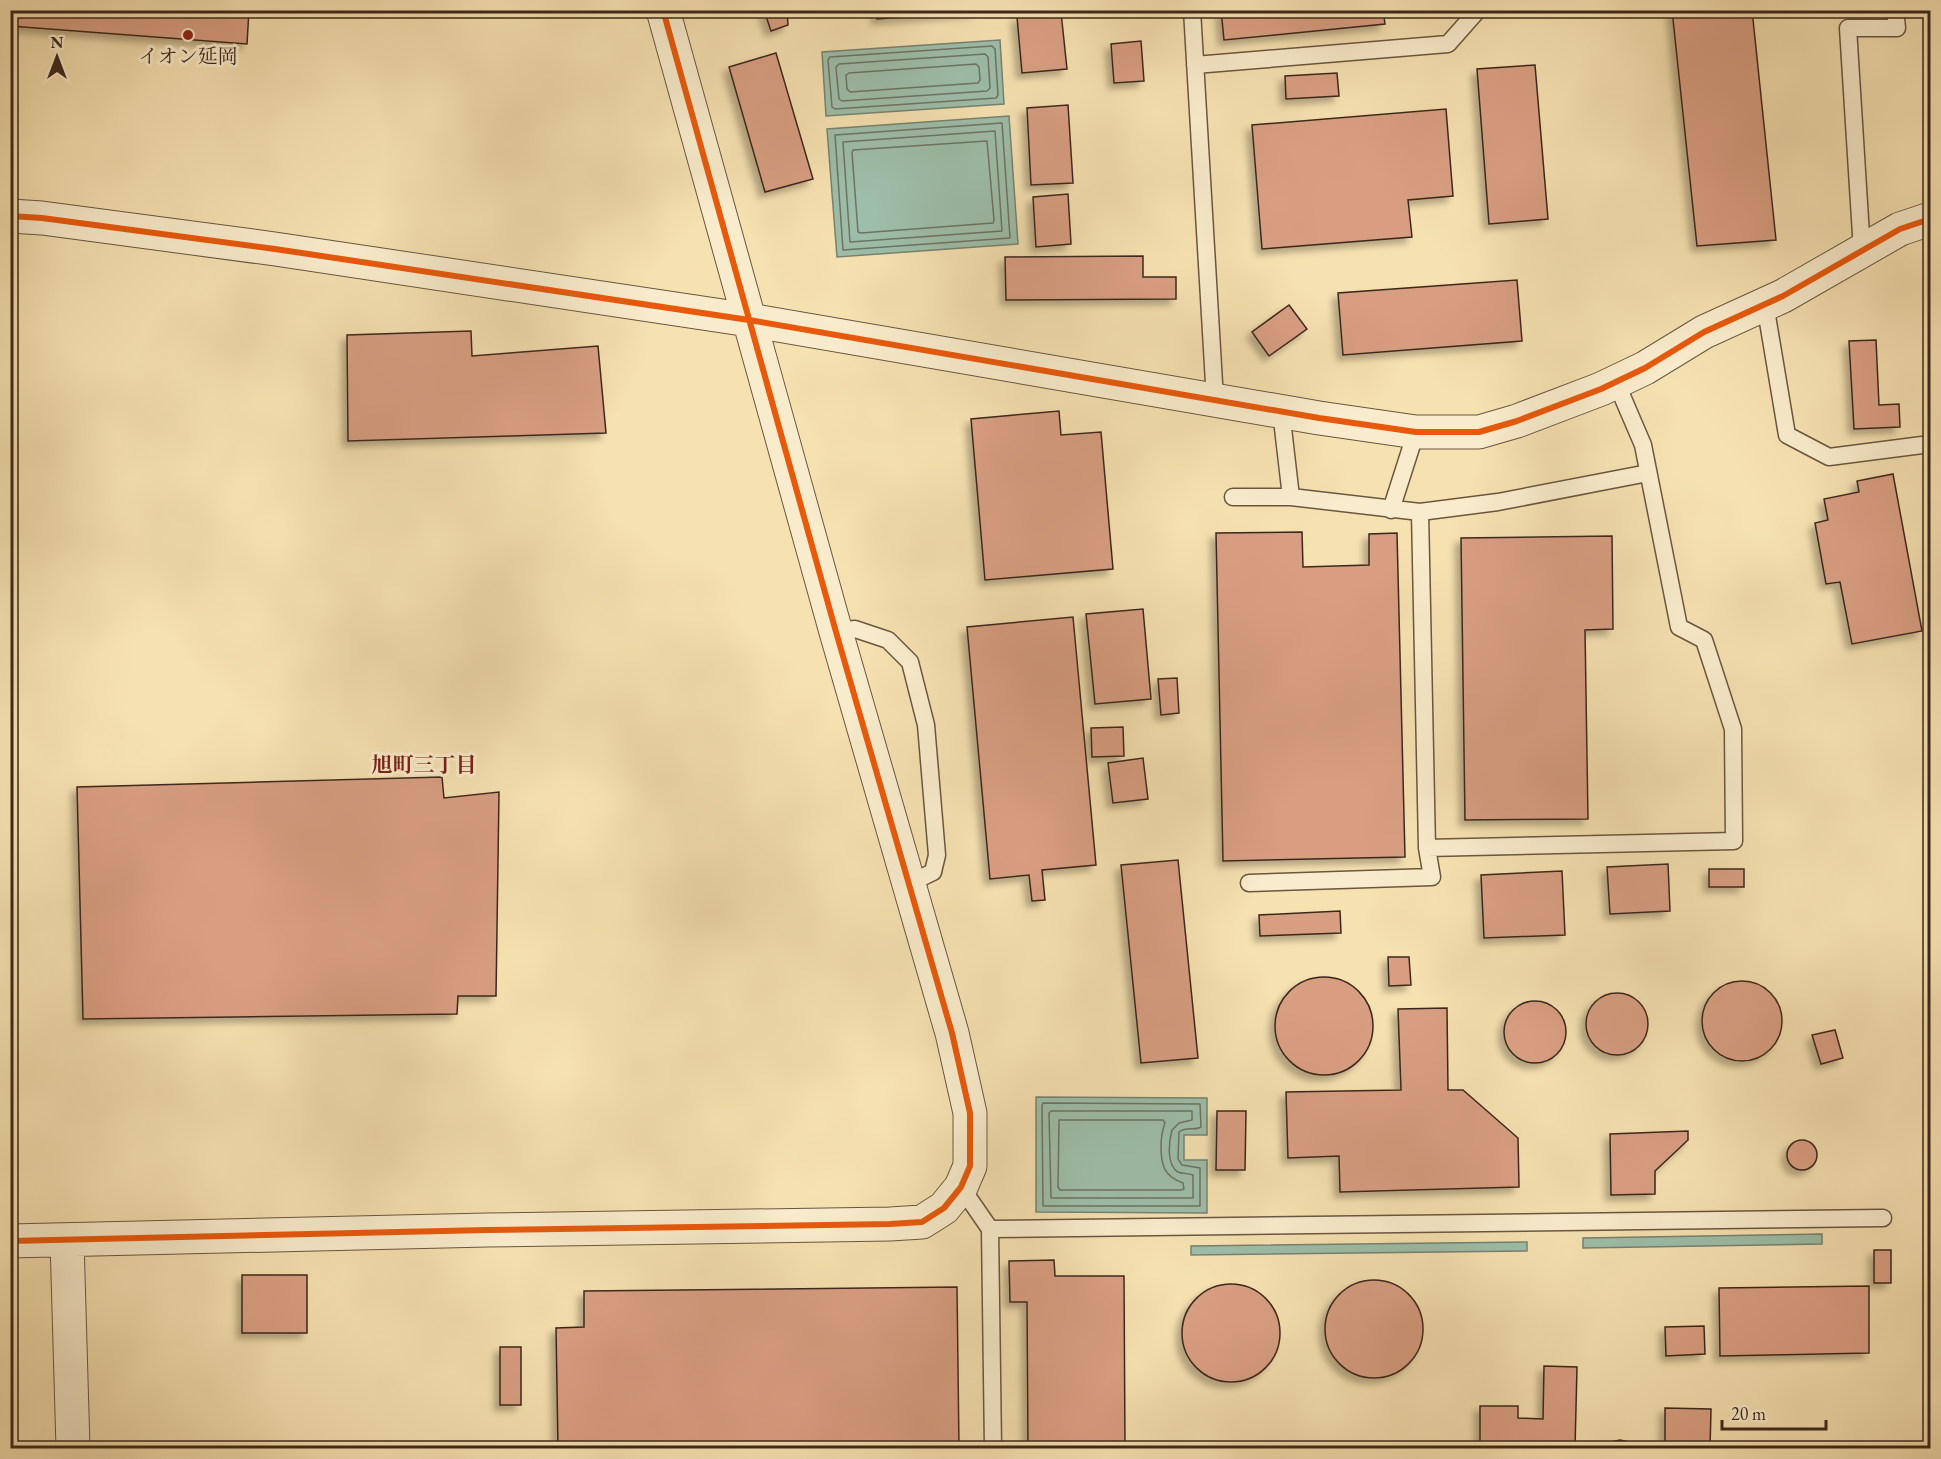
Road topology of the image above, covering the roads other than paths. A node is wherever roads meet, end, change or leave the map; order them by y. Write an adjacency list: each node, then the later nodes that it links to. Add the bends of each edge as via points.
1 (663, 10): 10 (street)
2 (1192, 10): 5 (lane)
3 (1478, 10): 5 (lane, via 1448,44)
4 (1895, 10): 8 (lane, via 1897,28 1848,28)
5 (1195, 65): 12 (lane)
6 (10, 216): 10 (street, via 274,249)
7 (1930, 219): 8 (street, via 1900,229)
8 (1862, 251): 9 (street)
9 (1766, 304): 11 (street, via 1704,332); 15 (lane, via 1787,435 1829,457)
10 (749, 320): 12 (street); 21 (street)
11 (1616, 382): 14 (street, via 1479,432); 16 (lane, via 1643,446)
12 (1215, 400): 13 (street)
13 (1281, 411): 14 (street); 18 (lane)
14 (1416, 432): 19 (lane)
15 (1930, 444)
16 (1648, 473): 20 (lane, via 1498,502); 22 (lane, via 1679,627 1704,640 1733,729 1734,842)
17 (1233, 497): 18 (lane)
18 (1291, 497): 19 (lane)
19 (1391, 510): 20 (lane)
20 (1420, 512): 22 (lane)
21 (836, 632): 24 (street); 24 (lane, via 855,630 888,640 910,662 926,725 938,855 933,872)
22 (1427, 848): 23 (lane, via 1432,877)
23 (1249, 883)
24 (908, 884): 25 (street, via 952,1033 970,1113 970,1166)
25 (961, 1187): 27 (lane); 28 (street, via 944,1208 922,1222 890,1224)
26 (1883, 1218): 27 (lane)
27 (990, 1229): 31 (lane)
28 (68, 1240): 29 (street); 30 (street)
29 (10, 1241)
30 (73, 1449)
31 (993, 1449)

